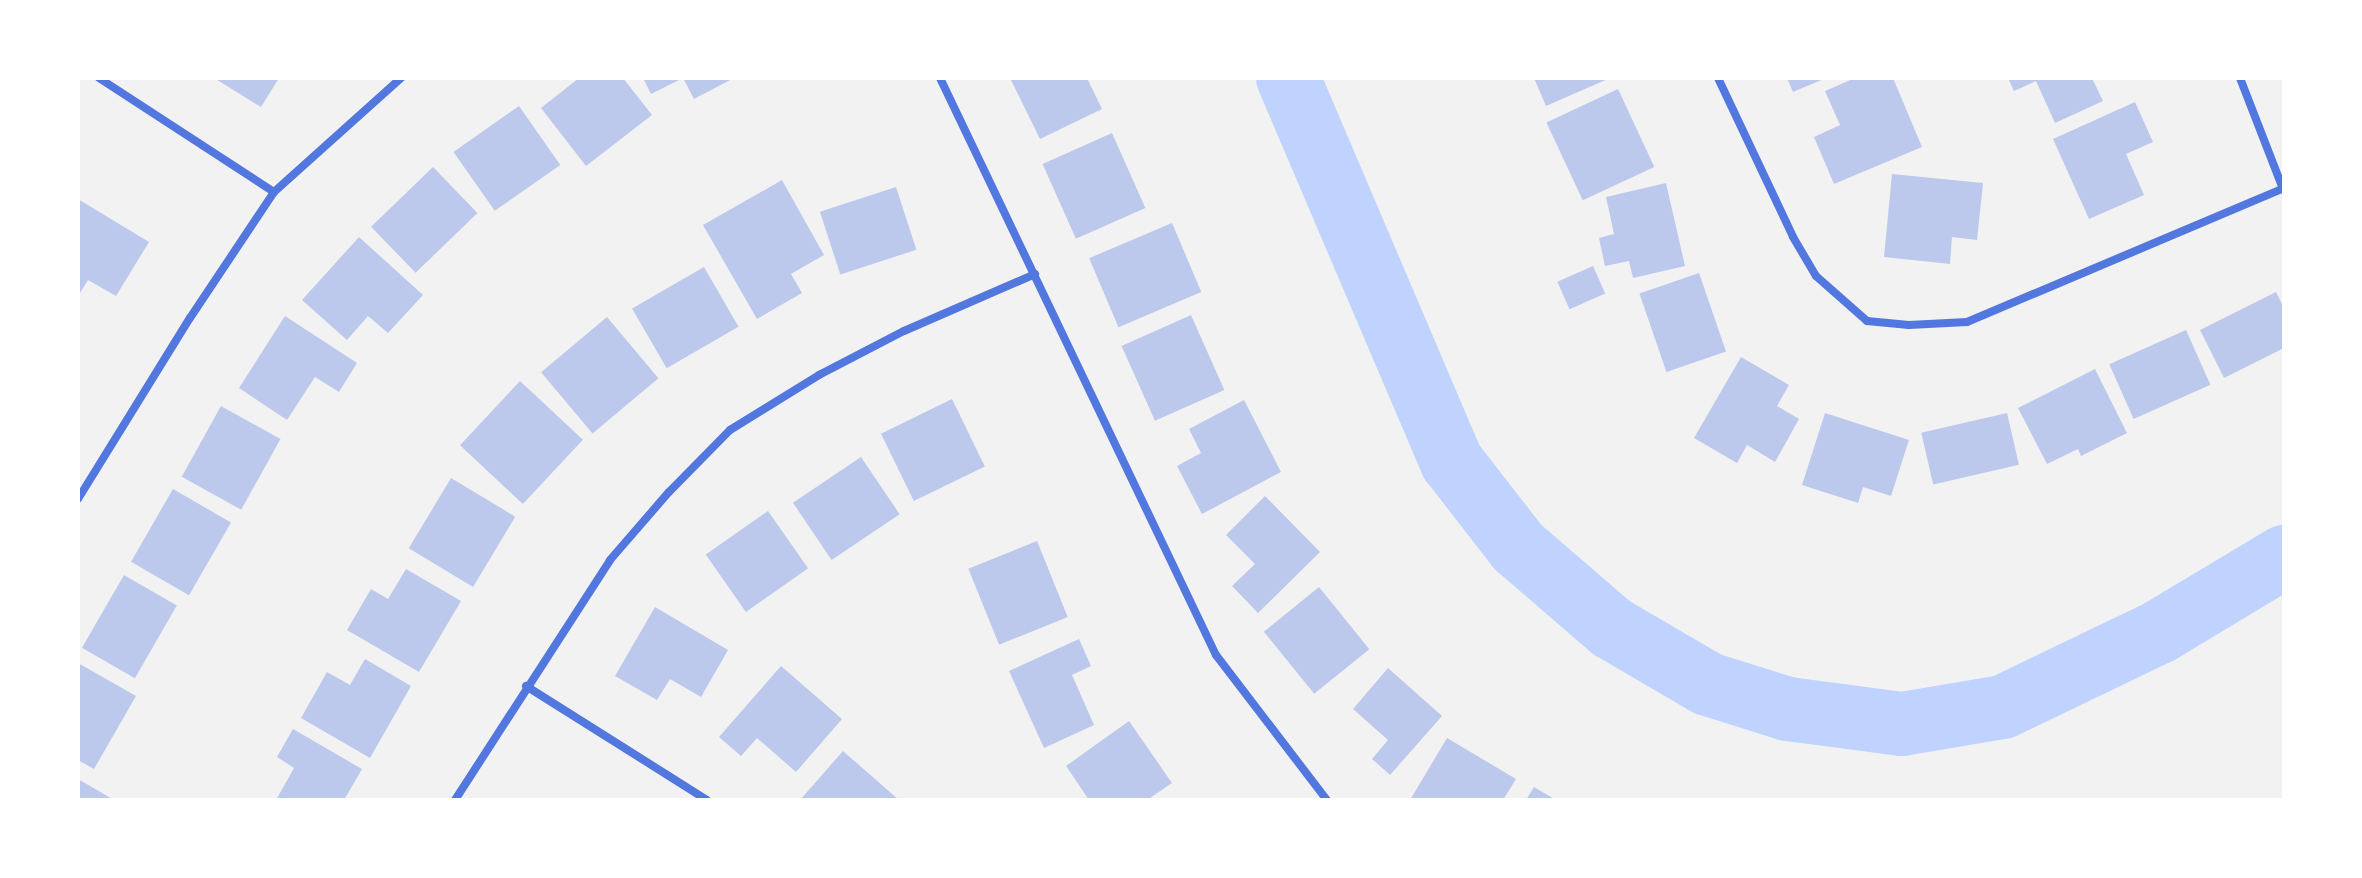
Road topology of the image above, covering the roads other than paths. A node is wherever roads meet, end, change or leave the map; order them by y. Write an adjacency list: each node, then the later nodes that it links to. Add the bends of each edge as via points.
1 (99, 78): 7 (street)
2 (401, 78): 7 (street)
3 (940, 78): 8 (street)
4 (1718, 78): 6 (street, via 1808,263 1867,321 1967,322)
5 (2240, 78): 6 (street)
6 (2283, 188)
7 (274, 192): 9 (street)
8 (1035, 274): 10 (street, via 904,331 730,430 610,560); 13 (street, via 1216,655)
9 (78, 499)
10 (526, 686): 11 (street); 12 (street)
11 (455, 800)
12 (707, 800)
13 (1327, 800)

